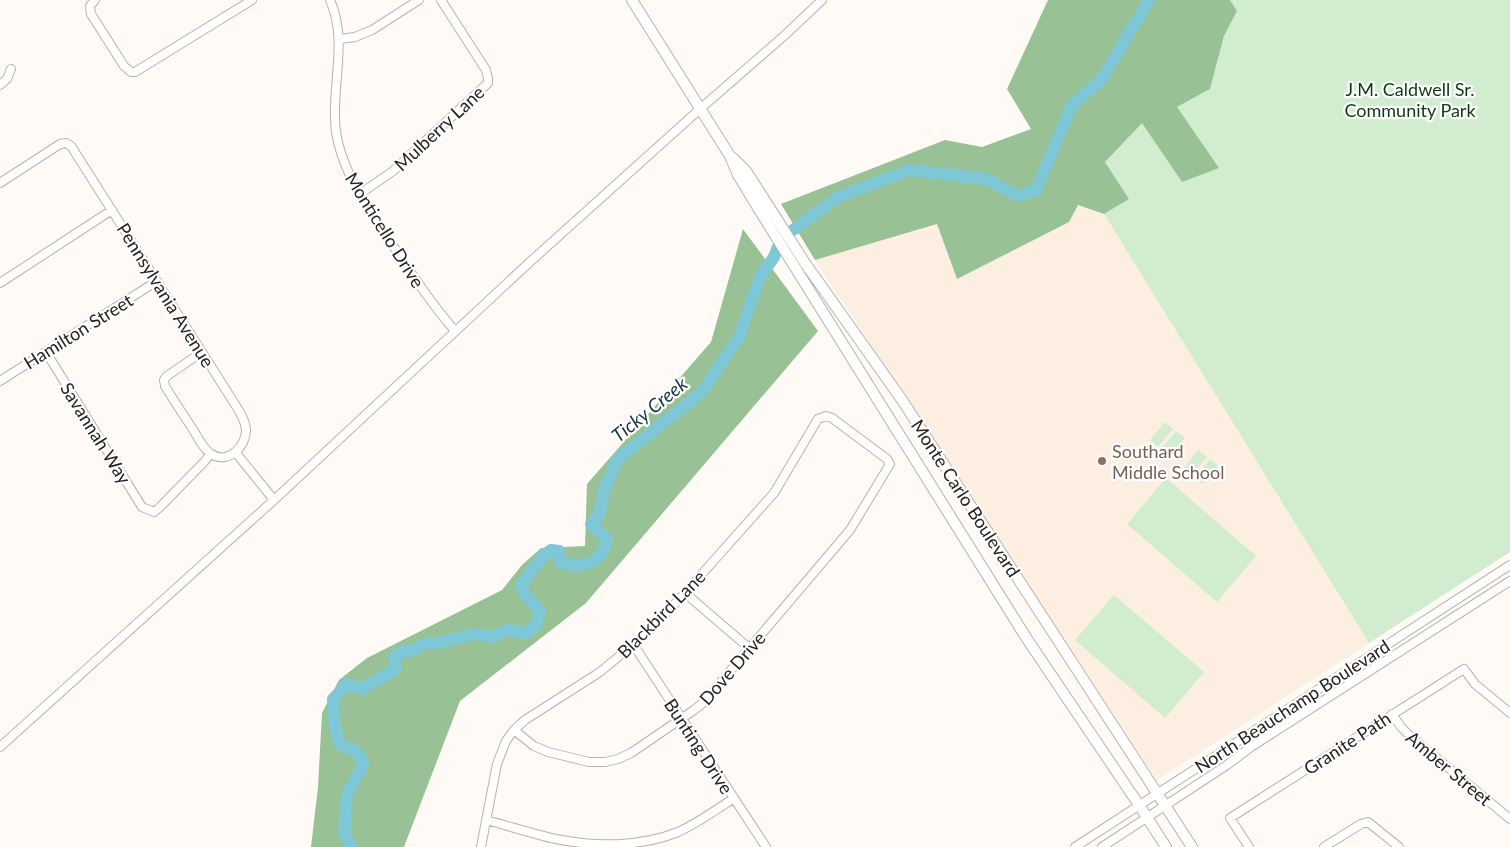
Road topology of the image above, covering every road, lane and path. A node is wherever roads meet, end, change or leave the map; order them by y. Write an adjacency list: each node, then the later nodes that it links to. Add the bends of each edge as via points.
1 (252, 0): 7 (street, via 139,71 131,72 91,14)
2 (330, 0): 8 (street, Monticello Drive)
3 (419, 0): 8 (street, via 372,30)
4 (441, 0): 13 (street, Mulberry Lane, via 486,70 488,83 393,171)
5 (632, 0): 11 (main road, Monte Carlo Boulevard)
6 (822, 0): 11 (street)
7 (93, 3)
8 (339, 39): 13 (street, Monticello Drive, via 336,133 348,172)
9 (11, 69): 10 (street)
10 (0, 85)
11 (700, 109): 15 (main road, Monte Carlo Boulevard, via 730,156 738,175 762,205); 18 (street)
12 (0, 183): 14 (street, Pennsylvania Avenue, via 66,143)
13 (360, 194): 18 (street, Monticello Drive, via 425,295)
14 (112, 210): 16 (street, Pennsylvania Avenue); 17 (street)
15 (800, 265): 36 (main road, Monte Carlo Boulevard, via 902,400); 38 (main road, Monte Carlo Boulevard, via 1028,639)
16 (157, 281): 19 (street, Hamilton Street); 20 (street, Pennsylvania Avenue)
17 (0, 283)
18 (455, 331): 25 (street)
19 (46, 352): 21 (street, Hamilton Street); 24 (street, Savannah Way, via 142,507 154,512)
20 (202, 352): 23 (street, Pennsylvania Avenue, via 246,427 244,442); 24 (street, via 167,376 164,386)
21 (0, 381)
22 (818, 419): 28 (street, Blackbird Lane, via 774,493); 30 (street, Dove Drive, via 832,418 883,455 890,464 850,530)
23 (236, 453): 24 (street, via 222,457); 25 (street)
24 (210, 454)
25 (274, 500): 35 (street)
26 (1510, 565): 36 (street, North Beauchamp Boulevard)
27 (1510, 581): 39 (street, North Beauchamp Boulevard)
28 (685, 593): 29 (street, Blackbird Lane); 30 (street)
29 (633, 644): 33 (street, Bunting Drive); 34 (street, Blackbird Lane, via 600,672)
30 (749, 648): 33 (street, Dove Drive, via 703,703)
31 (1510, 713): 32 (street, Granite Path, via 1475,684 1464,669)
32 (1392, 714): 41 (street, Amber Street, via 1409,735); 49 (street, Granite Path, via 1230,818)
33 (682, 719): 34 (street, Dove Drive, via 631,752 605,762 589,762 548,752 534,746); 37 (street, Bunting Drive)
34 (514, 730): 42 (street, Blackbird Lane, via 497,764)
35 (0, 747)
36 (1157, 794): 38 (street, North Beauchamp Boulevard); 39 (main road, Monte Carlo Boulevard)
37 (734, 798): 42 (street, via 676,833 631,843 578,843); 44 (street, Bunting Drive)
38 (1139, 805): 40 (main road, Monte Carlo Boulevard); 45 (street, North Beauchamp Boulevard)
39 (1164, 806): 40 (street, North Beauchamp Boulevard); 48 (main road, Monte Carlo Boulevard)
40 (1147, 817): 46 (street, North Beauchamp Boulevard); 47 (main road, Monte Carlo Boulevard)
41 (1510, 819)
42 (486, 820): 43 (street, Blackbird Lane)
43 (480, 847)
44 (766, 847)
45 (1075, 847)
46 (1102, 847)
47 (1166, 847)
48 (1192, 847)
49 (1249, 847)
50 (1324, 847): 51 (street, via 1368,822)
51 (1399, 847)

